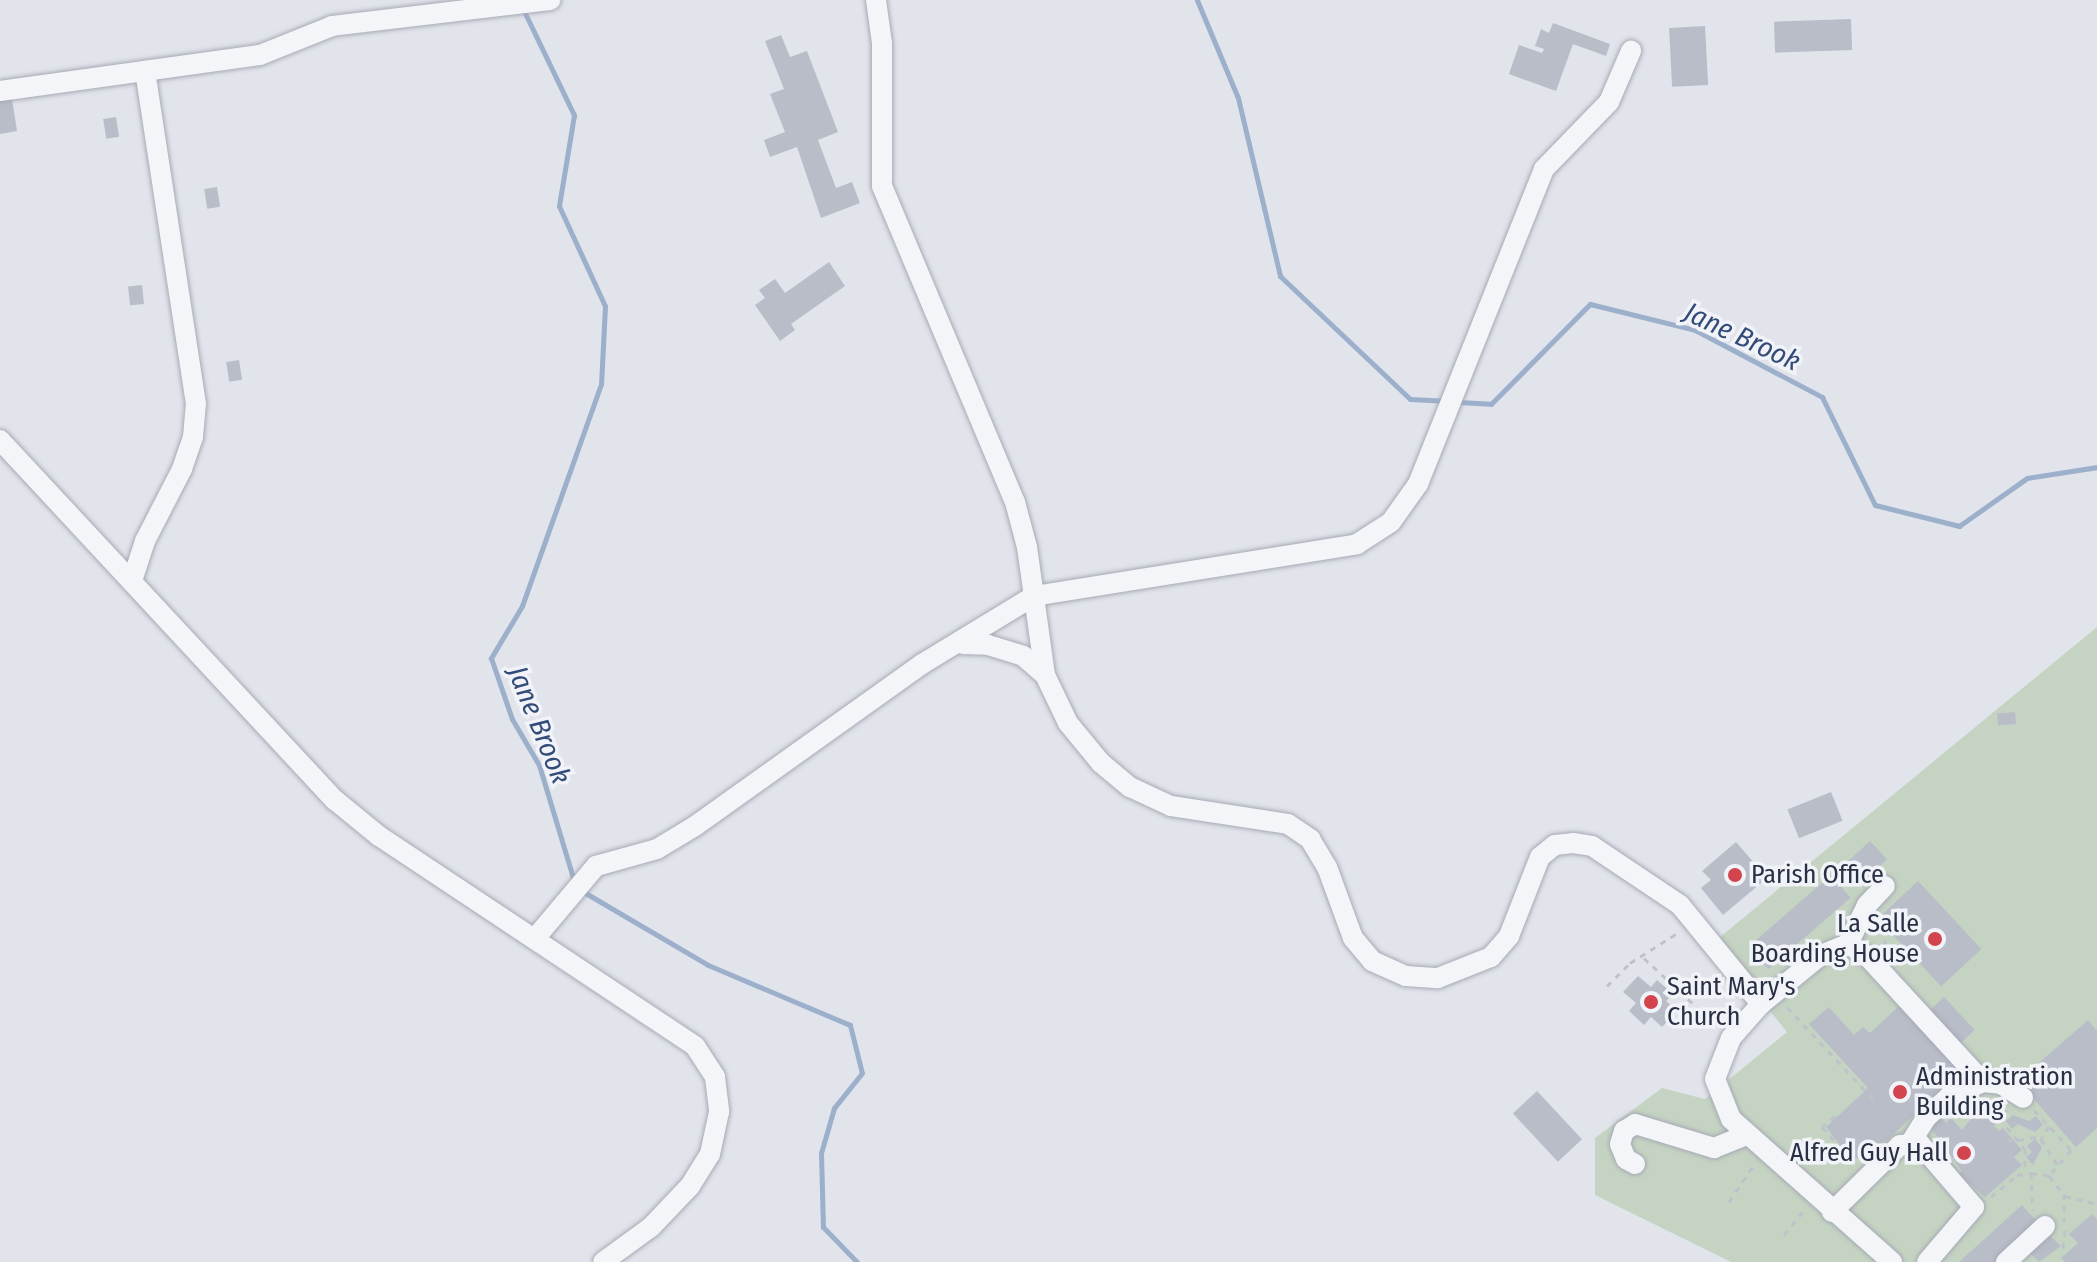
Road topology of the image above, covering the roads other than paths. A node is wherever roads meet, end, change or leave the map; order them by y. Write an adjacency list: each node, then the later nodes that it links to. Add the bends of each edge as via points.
1 (550, 0): 3 (street)
2 (876, 0): 9 (street, via 882,43 882,186 1015,502)
3 (540, 1): 5 (street, via 332,26 260,55)
4 (1631, 51): 9 (street, via 1609,102 1544,169 1418,484 1391,522 1357,544)
5 (145, 71): 6 (street); 8 (street, via 196,404 193,437 182,469 145,541)
6 (0, 91)
7 (0, 440): 8 (street)
8 (132, 581): 13 (street, via 335,800 379,836)
9 (1034, 596): 10 (street); 11 (street)
10 (963, 644): 11 (street, via 1023,656); 13 (street, via 922,664 657,849 596,866)
11 (1045, 675): 15 (street, via 1068,723 1101,763 1130,787 1171,806 1288,824 1310,839 1327,867 1353,938 1372,961 1406,976 1438,978 1491,957 1509,936 1531,871 1549,848 1580,843 1655,884)
12 (1885, 886): 14 (street, via 1867,905)
13 (537, 936): 23 (street, via 695,1046 715,1077 719,1112 710,1154 690,1186 651,1227)
14 (1848, 944): 15 (street, via 1827,951); 16 (street, via 1867,956)
15 (1769, 1000): 18 (street, via 1731,1038 1718,1062 1715,1087 1723,1107)
16 (1983, 1082): 17 (street, via 2001,1084); 19 (street, via 1957,1091 1931,1111)
17 (2026, 1107)
18 (1746, 1135): 20 (street, via 1714,1148 1635,1124 1624,1131 1620,1144 1626,1159); 21 (street)
19 (1911, 1142): 21 (street, via 1900,1145); 25 (street, via 1932,1155 1974,1207)
20 (1635, 1164)
21 (1832, 1212): 24 (street)
22 (2045, 1226): 26 (street)
23 (603, 1262)
24 (1892, 1262)
25 (1927, 1262)
26 (2006, 1262)

